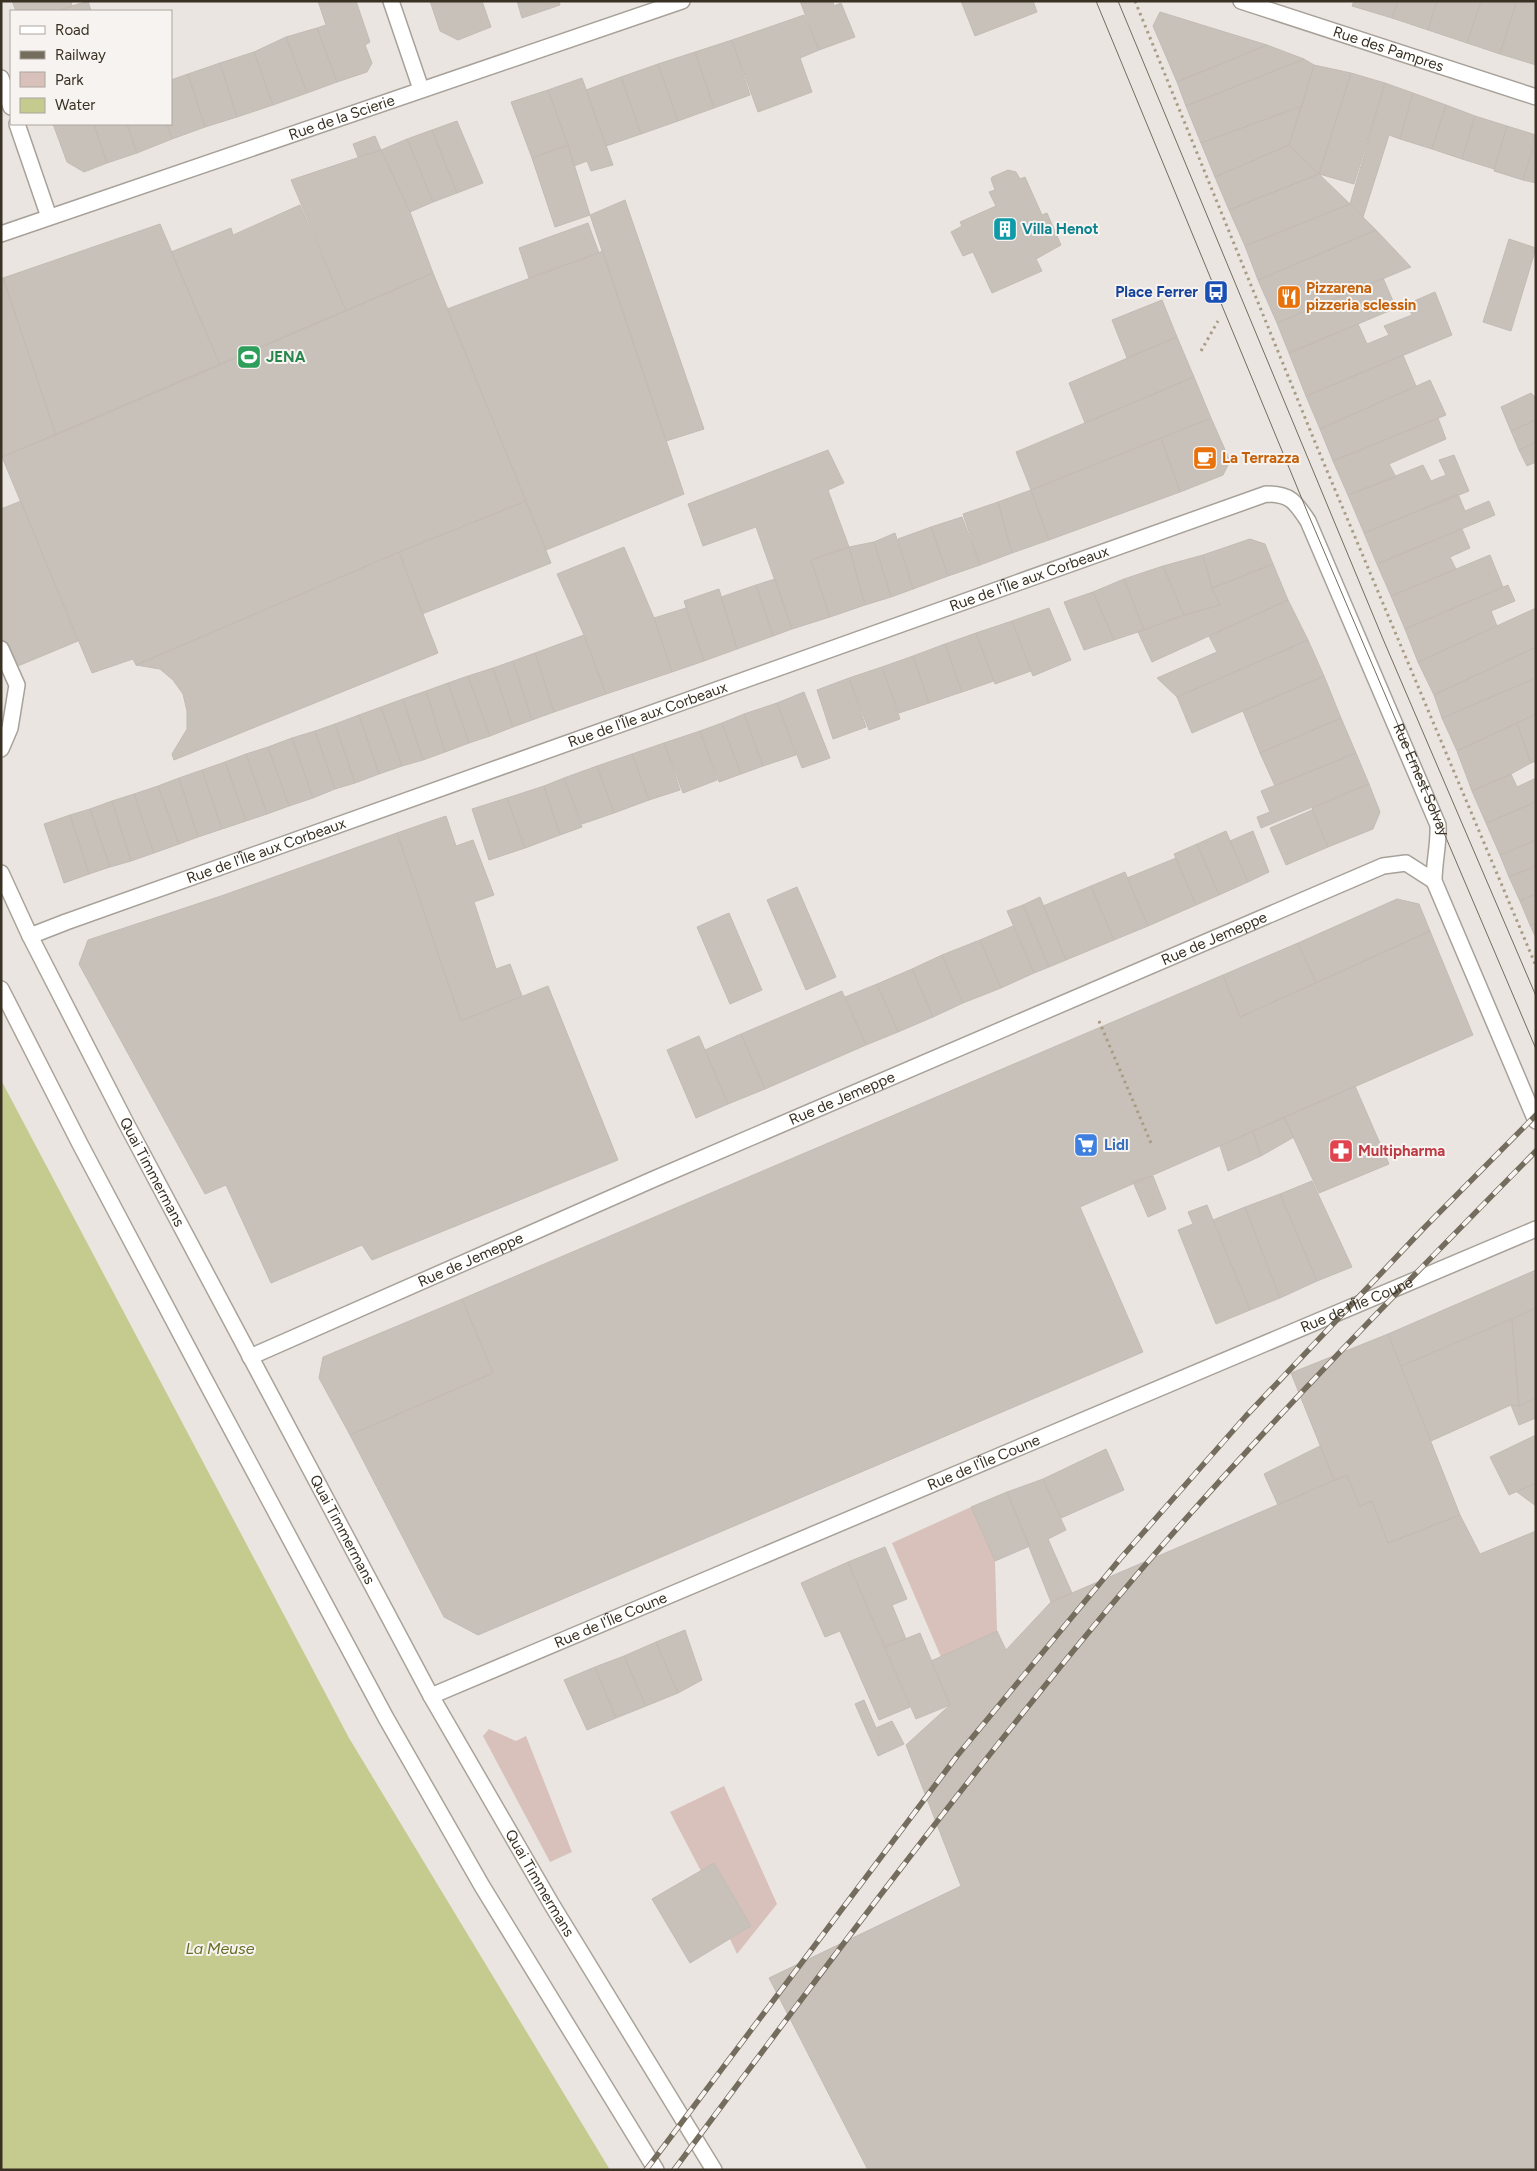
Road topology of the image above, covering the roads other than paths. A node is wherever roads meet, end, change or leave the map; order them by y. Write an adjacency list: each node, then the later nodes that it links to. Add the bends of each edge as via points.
1 (391, 1): 5 (street)
2 (682, 1): 5 (street, Rue de la Scierie)
3 (1240, 1): 6 (street, Rue des Pampres)
4 (1, 78): 7 (street)
5 (421, 89): 9 (street, Rue de la Scierie)
6 (1536, 98)
7 (10, 104)
8 (17, 125): 9 (street)
9 (49, 217): 10 (street, Rue de la Scierie)
10 (1, 234)
11 (1266, 494): 15 (street, Rue Ernest Solvay, via 1291,498 1308,521 1438,825); 16 (street, Rue de l'Île aux Corbeaux)
12 (1, 649): 13 (street, via 17,685 10,728)
13 (1, 749)
14 (1, 874): 16 (street, Quai Timmermans)
15 (1434, 881): 18 (street, Rue Ernest Solvay); 20 (street, Rue de Jemeppe, via 1406,863 1383,866 654,1179)
16 (30, 936): 20 (street, Quai Timmermans)
17 (1, 989): 22 (street, via 386,1718 482,1886)
18 (1536, 1121)
19 (1536, 1229): 21 (street, Rue de l'Île Coune)
20 (250, 1357): 21 (street, Quai Timmermans)
21 (431, 1696): 23 (street, Quai Timmermans, via 552,1905)
22 (656, 2170)
23 (714, 2170)

